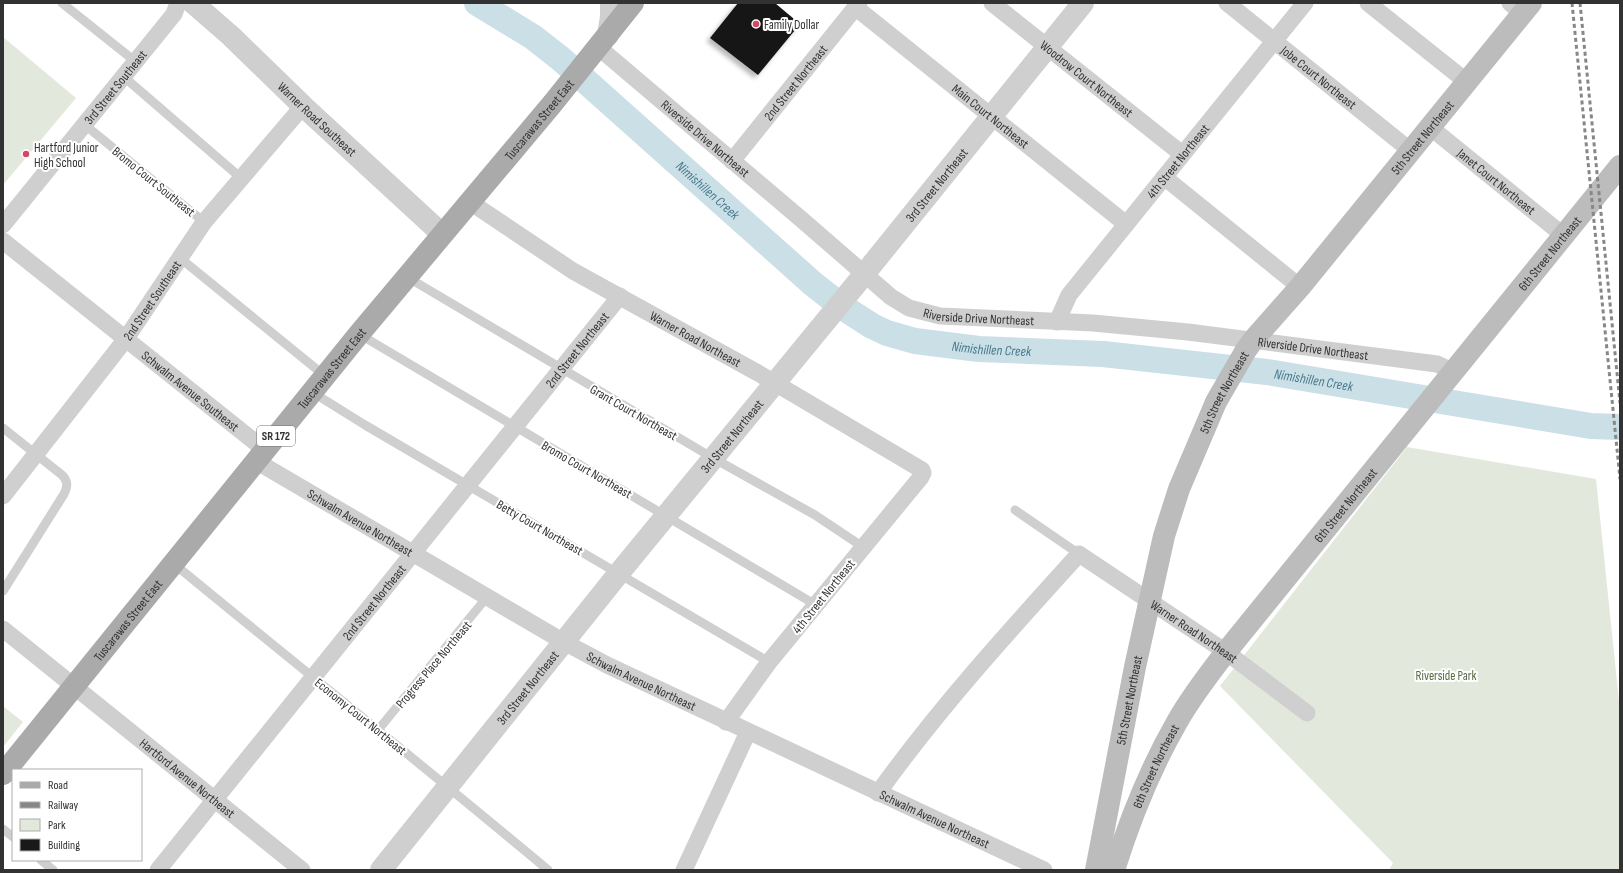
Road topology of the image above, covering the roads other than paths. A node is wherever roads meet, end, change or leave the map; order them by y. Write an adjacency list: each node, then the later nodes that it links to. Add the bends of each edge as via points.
1 (62, 3): 16 (lane)
2 (178, 3): 16 (street, 3rd Street Southeast, via 174,14)
3 (193, 3): 19 (street, Warner Road Southeast)
4 (611, 3): 14 (street, via 611,17)
5 (633, 3): 14 (main road, Tuscarawas Street East / SR 172)
6 (1083, 3): 15 (street, 3rd Street Northeast)
7 (1227, 3): 13 (street, Jobe Court Northeast)
8 (1305, 3): 13 (street, 4th Street Northeast)
9 (1368, 3): 18 (street)
10 (994, 4): 15 (street, Woodrow Court Northeast)
11 (857, 5): 20 (street, Main Court Northeast); 25 (street, 2nd Street Northeast)
12 (1521, 7): 18 (main road, 5th Street Northeast)
13 (1273, 41): 23 (street, Jobe Court Northeast); 24 (street, 4th Street Northeast)
14 (599, 46): 25 (street, Riverside Drive Northeast); 29 (main road, Tuscarawas Street East / SR 172)
15 (1047, 47): 20 (street, 3rd Street Northeast); 24 (street, Woodrow Court Northeast)
16 (136, 62): 17 (street, 3rd Street Southeast)
17 (124, 77): 21 (street, 3rd Street Southeast); 28 (lane)
18 (1467, 82): 22 (main road, 5th Street Northeast)
19 (303, 106): 28 (street, 2nd Street Southeast); 33 (street, Warner Road Southeast)
20 (992, 116): 31 (street, Main Court Northeast); 38 (street, 3rd Street Northeast)
21 (85, 125): 30 (lane, Bromo Court Southeast); 32 (street, 3rd Street Southeast)
22 (1430, 127): 23 (main road, 5th Street Northeast); 34 (street, Janet Court Northeast)
23 (1411, 151): 39 (main road, 5th Street Northeast)
24 (1182, 154): 27 (street, 4th Street Northeast)
25 (732, 161): 38 (street, Riverside Drive Northeast)
26 (1620, 166): 34 (main road, 6th Street Northeast)
27 (1164, 176): 31 (street, 4th Street Northeast); 39 (street)
28 (241, 178): 30 (street, 2nd Street Southeast)
29 (470, 202): 33 (main road, Tuscarawas Street East / SR 172); 40 (street, Warner Road Northeast, via 572,271)
30 (204, 222): 36 (street, 2nd Street Southeast)
31 (1126, 224): 41 (street, 4th Street Northeast, via 1069,296)
32 (3, 225)
33 (442, 234): 37 (main road, Tuscarawas Street East / SR 172)
34 (1563, 235): 46 (main road, 6th Street Northeast)
35 (3, 242): 43 (street, Schwalm Avenue Southeast)
36 (180, 258): 43 (street, 2nd Street Southeast); 47 (lane, Betty Court Northeast)
37 (406, 276): 42 (main road, Tuscarawas Street East / SR 172); 45 (lane, Grant Court Northeast)
38 (861, 279): 41 (street, Riverside Drive Northeast, via 899,303 929,315); 48 (street, 3rd Street Northeast)
39 (1300, 287): 44 (main road, 5th Street Northeast)
40 (620, 296): 45 (street, 2nd Street Northeast); 48 (street, Warner Road Northeast)
41 (1057, 322): 44 (street, Riverside Drive Northeast, via 1180,331)
42 (359, 334): 47 (main road, Tuscarawas Street East / SR 172); 49 (lane, Bromo Court Northeast)
43 (125, 340): 51 (street, 2nd Street Southeast); 52 (street, Schwalm Avenue Southeast)
44 (1250, 344): 46 (street, Riverside Drive Northeast, via 1437,364); 66 (main road, 5th Street Northeast, via 1216,402 1172,510)
45 (561, 369): 49 (street, 2nd Street Northeast); 53 (lane, Grant Court Northeast)
46 (1449, 375): 70 (main road, 6th Street Northeast)
47 (318, 384): 52 (main road, Tuscarawas Street East / SR 172); 55 (lane, Betty Court Northeast, via 365,425)
48 (775, 384): 53 (street, 3rd Street Northeast); 54 (street, Warner Road Northeast, via 922,470)
49 (515, 427): 55 (street, 2nd Street Northeast); 58 (lane, Bromo Court Northeast)
50 (3, 428): 51 (lane)
51 (36, 455): 56 (street, 2nd Street Southeast); 64 (lane, via 67,482 64,494)
52 (261, 455): 60 (street, Schwalm Avenue Northeast); 62 (main road, Tuscarawas Street East / SR 172)
53 (713, 458): 58 (street, 3rd Street Northeast); 59 (lane, Grant Court Northeast, via 815,515)
54 (923, 473): 59 (street, 4th Street Northeast)
55 (469, 485): 60 (street, 2nd Street Northeast); 63 (lane, Betty Court Northeast)
56 (3, 496)
57 (1015, 510): 61 (lane)
58 (666, 516): 63 (street, 3rd Street Northeast); 67 (lane, Bromo Court Northeast)
59 (863, 547): 67 (street, 4th Street Northeast)
60 (414, 554): 65 (street, Schwalm Avenue Northeast); 72 (street, 2nd Street Northeast)
61 (1079, 554): 66 (street, Warner Road Northeast); 80 (street, via 978,665 913,744)
62 (173, 563): 72 (lane, Economy Court Northeast); 73 (main road, Tuscarawas Street East / SR 172)
63 (619, 573): 69 (street, 3rd Street Northeast); 71 (lane, Betty Court Northeast)
64 (3, 591)
65 (487, 597): 69 (street, Schwalm Avenue Northeast); 76 (lane, Progress Place Northeast)
66 (1149, 602): 70 (street, Warner Road Northeast); 92 (main road, 5th Street Northeast)
67 (816, 605): 71 (street, 4th Street Northeast)
68 (3, 629): 73 (street, Hartford Avenue Northeast)
69 (564, 642): 75 (street, Schwalm Avenue Northeast); 79 (street, 3rd Street Northeast)
70 (1226, 652): 74 (street, Warner Road Northeast); 93 (main road, 6th Street Northeast, via 1196,693 1162,749 1135,810)
71 (769, 662): 75 (street, 4th Street Northeast)
72 (313, 678): 76 (lane, Economy Court Northeast); 81 (street, 2nd Street Northeast)
73 (74, 686): 78 (main road, Tuscarawas Street East / SR 172); 81 (street, Hartford Avenue Northeast)
74 (1307, 713)
75 (726, 722): 77 (street, Schwalm Avenue Northeast)
76 (378, 730): 79 (lane, Economy Court Northeast)
77 (748, 732): 80 (street, Schwalm Avenue Northeast); 90 (street)
78 (3, 774)
79 (448, 786): 88 (street, 3rd Street Northeast); 89 (lane, Economy Court Northeast)
80 (878, 792): 91 (street, Schwalm Avenue Northeast)
81 (215, 799): 86 (street, 2nd Street Northeast); 87 (street, Hartford Avenue Northeast)
82 (3, 829): 83 (lane)
83 (12, 836)
84 (42, 861): 85 (lane)
85 (54, 870)
86 (158, 870)
87 (302, 870)
88 (381, 870)
89 (548, 870)
90 (684, 870)
91 (1044, 870)
92 (1096, 870)
93 (1114, 870)

